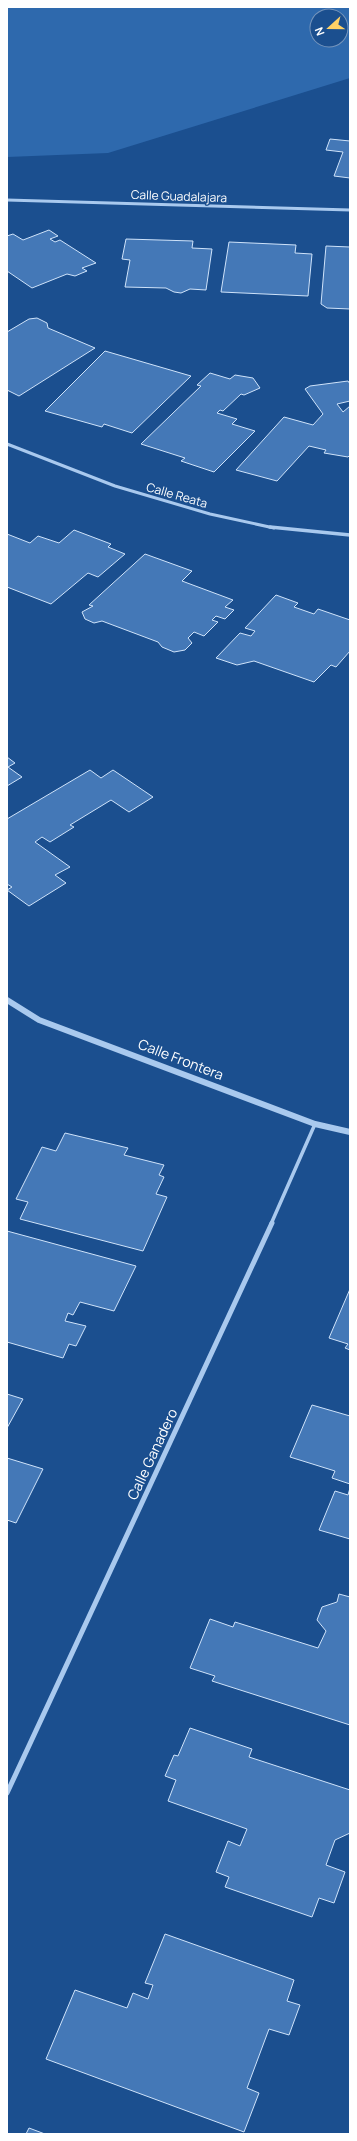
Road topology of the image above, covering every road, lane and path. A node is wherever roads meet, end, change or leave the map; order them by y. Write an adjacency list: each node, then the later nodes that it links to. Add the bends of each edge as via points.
1 (7, 200): 2 (street, Calle Guadalajara)
2 (350, 210)
3 (7, 444): 4 (street, Calle Reata, via 115,486 210,514 280,529)
4 (350, 535)
5 (7, 1000): 6 (street, Calle Frontera, via 39,1020)
6 (315, 1124): 7 (street, Calle Frontera); 8 (street, Calle Ganadero)
7 (350, 1132)
8 (7, 1793)

